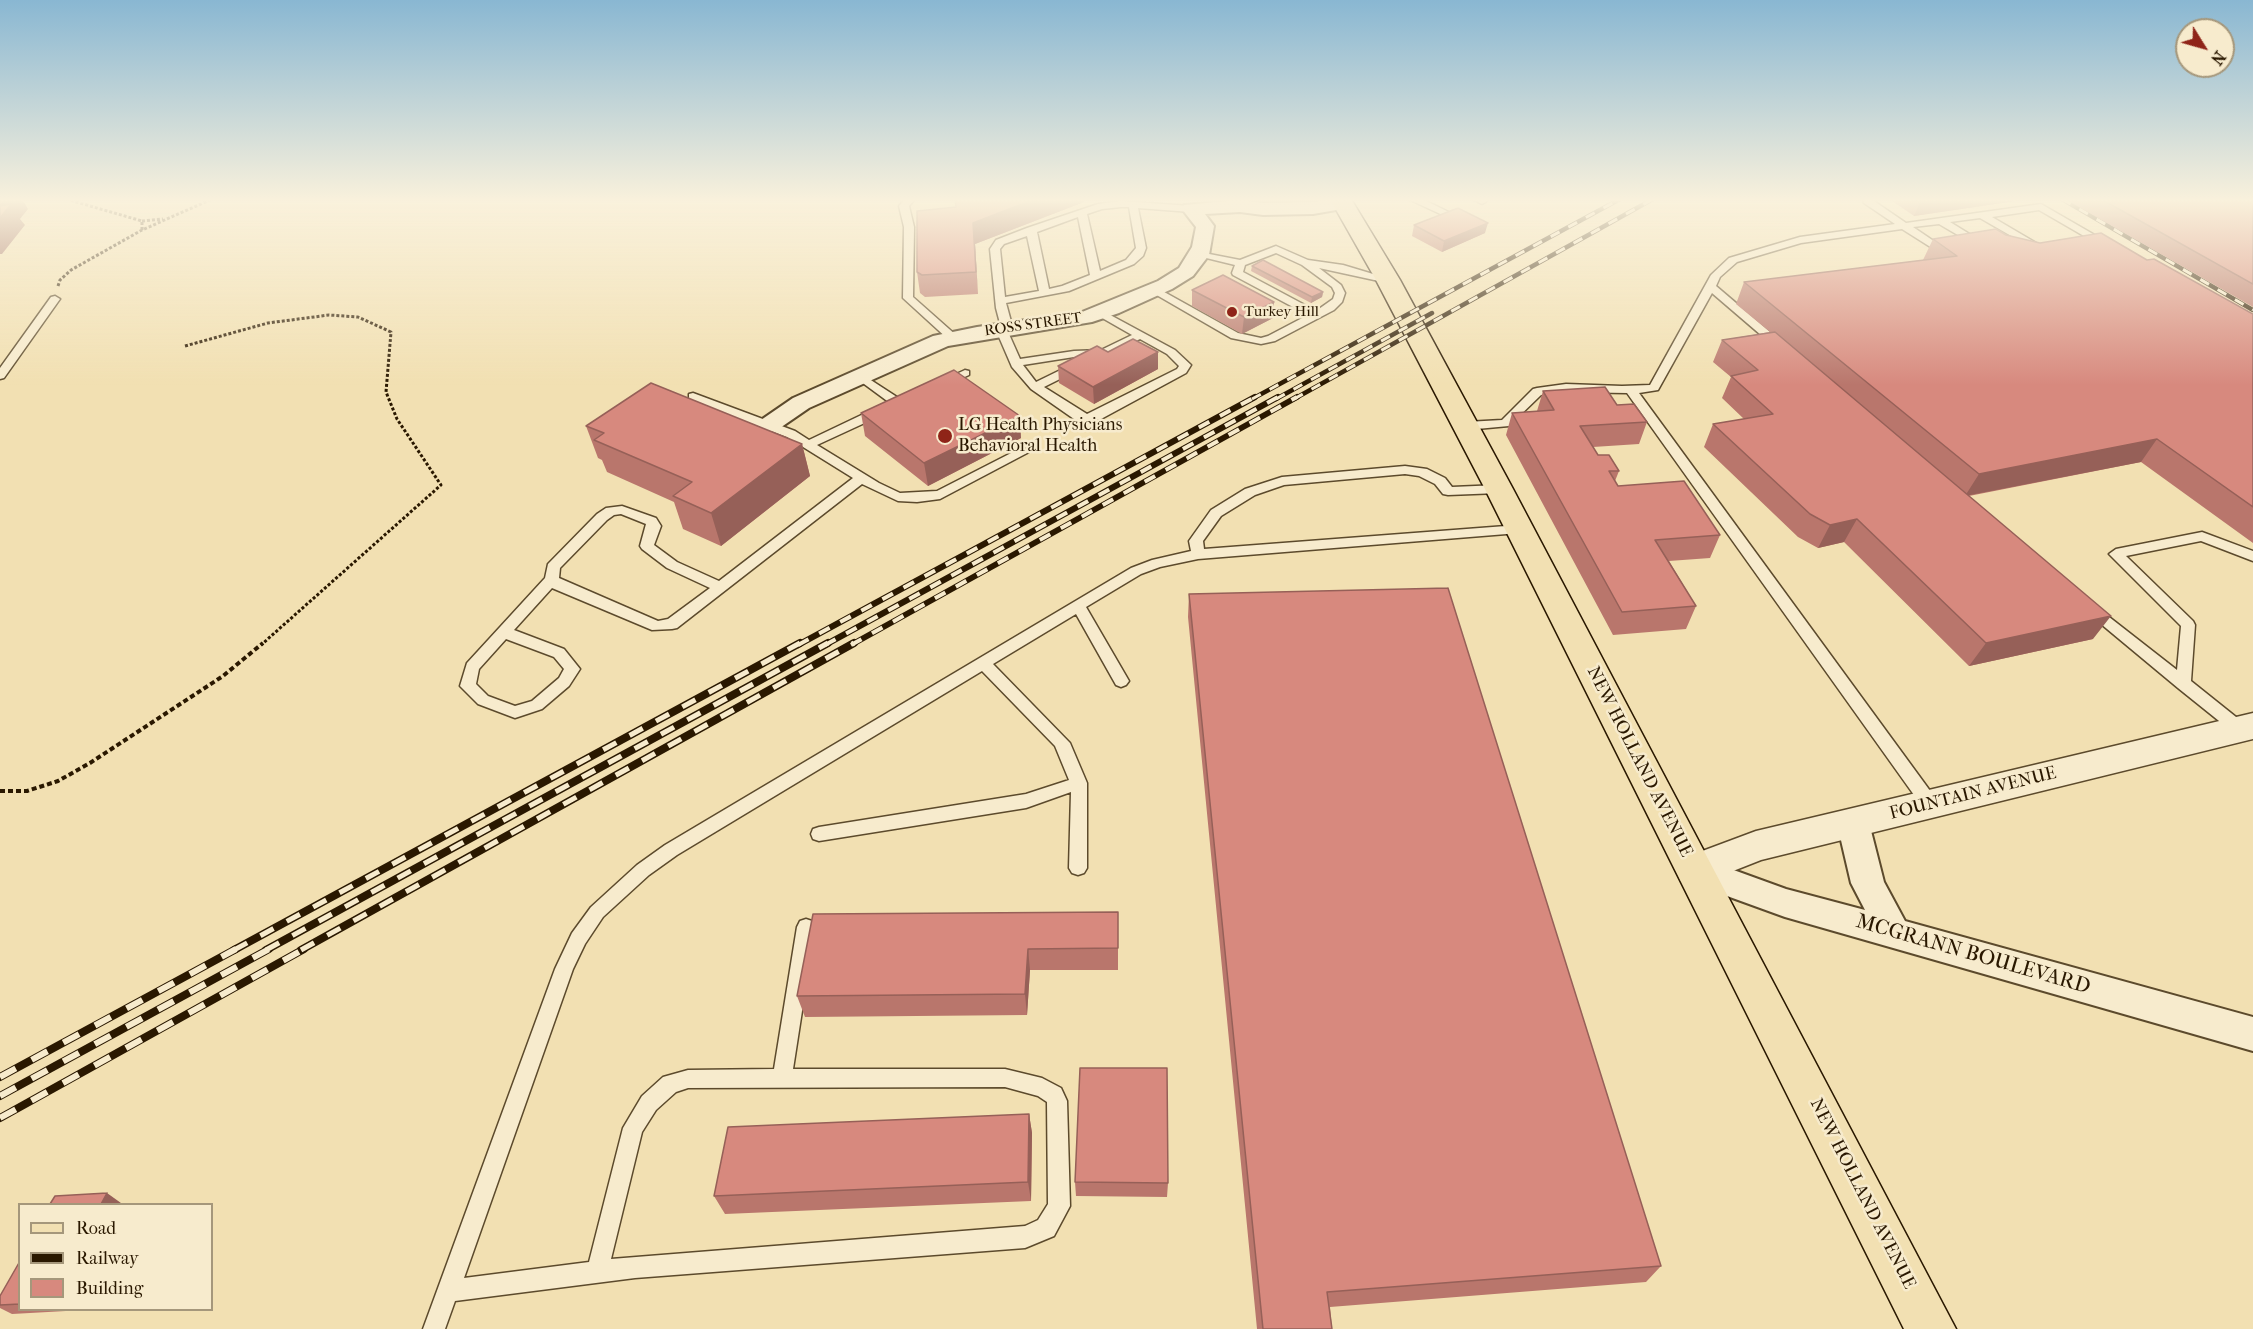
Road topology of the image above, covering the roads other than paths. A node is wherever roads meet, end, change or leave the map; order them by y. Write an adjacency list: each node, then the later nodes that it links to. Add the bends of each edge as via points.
1 (909, 261): 25 (lane, via 908,298)
2 (997, 261): 20 (lane)
3 (1038, 261): 18 (lane)
4 (1092, 261): 14 (lane)
5 (1131, 261): 14 (lane)
6 (1194, 261): 17 (street, ROSS STREET, via 1186,272)
7 (1231, 261): 12 (lane)
8 (1246, 261): 12 (lane)
9 (1302, 261): 13 (lane)
10 (1378, 261): 15 (main road, NEW HOLLAND AVENUE)
11 (1732, 261): 16 (lane, via 1716,275)
12 (1241, 263): 22 (lane, via 1237,273)
13 (1306, 263): 15 (lane); 22 (lane, via 1336,285 1340,293 1338,300)
14 (1096, 278): 18 (lane)
15 (1388, 280): 37 (main road, NEW HOLLAND AVENUE)
16 (1711, 287): 27 (lane); 33 (lane, via 1654,388)
17 (1153, 290): 21 (street, ROSS STREET); 22 (lane, via 1247,340 1271,339)
18 (1045, 292): 20 (lane)
19 (54, 299): 30 (lane)
20 (1001, 301): 23 (lane)
21 (1101, 313): 23 (street, ROSS STREET); 24 (lane)
22 (1316, 315)
23 (1005, 329): 25 (street, ROSS STREET); 28 (lane)
24 (1140, 335): 26 (lane); 32 (lane, via 1171,352 1185,365 1182,371 1087,418)
25 (953, 338): 31 (street, ROSS STREET)
26 (1105, 352): 28 (lane); 32 (lane)
27 (1791, 356)
28 (1017, 363): 32 (lane)
29 (965, 373): 35 (lane)
30 (0, 376)
31 (860, 376): 35 (lane); 36 (street, ROSS STREET, via 801,403)
32 (1035, 387)
33 (1630, 389): 37 (lane, via 1566,388 1537,392 1505,423); 55 (lane)
34 (693, 397): 36 (lane)
35 (898, 403): 38 (lane)
36 (769, 425): 38 (lane)
37 (1466, 426): 41 (main road, NEW HOLLAND AVENUE)
38 (807, 445): 40 (lane)
39 (1023, 453): 40 (lane, via 940,495 898,497)
40 (861, 478): 46 (lane)
41 (1499, 489): 42 (main road, NEW HOLLAND AVENUE); 43 (lane, via 1448,491 1440,481 1422,472 1405,470 1282,481 1250,492 1216,513 1196,541)
42 (1520, 529): 43 (lane); 59 (main road, NEW HOLLAND AVENUE)
43 (1198, 554): 48 (lane, via 1136,571)
44 (2253, 556): 52 (lane, via 2202,536 2116,554 2188,625)
45 (552, 579): 46 (lane, via 657,626 672,624); 46 (lane, via 554,567 602,517 622,510 645,517 654,526 647,546 672,565); 49 (lane)
46 (720, 587)
47 (2075, 597): 52 (lane)
48 (1078, 605): 50 (lane); 51 (lane)
49 (504, 632): 49 (lane, via 472,667 468,686 483,700 515,712 537,705 564,682 572,669 559,653)
50 (982, 662): 54 (lane, via 1062,743); 65 (lane, via 671,850 618,890 597,912 564,969)
51 (1121, 681)
52 (2183, 684): 53 (lane)
53 (2246, 728): 55 (street, FOUNTAIN AVENUE)
54 (1078, 783): 57 (lane, via 1026,801); 58 (lane)
55 (1930, 804): 56 (street, FOUNTAIN AVENUE)
56 (1853, 823): 59 (street, FOUNTAIN AVENUE, via 1756,846); 61 (street, via 1868,883)
57 (819, 834)
58 (1078, 868)
59 (1695, 870): 61 (street, MCGRANN BOULEVARD, via 1785,903); 67 (main road, NEW HOLLAND AVENUE)
60 (806, 927): 63 (lane)
61 (1893, 933): 62 (street, MCGRANN BOULEVARD)
62 (2253, 1034)
63 (782, 1079): 64 (lane, via 688,1079 670,1084 649,1103 633,1128); 64 (lane, via 1005,1078 1041,1088 1057,1101 1059,1206 1046,1228 1025,1237)
64 (597, 1272): 65 (lane)
65 (448, 1290): 66 (lane)
66 (434, 1329)
67 (1931, 1329)

